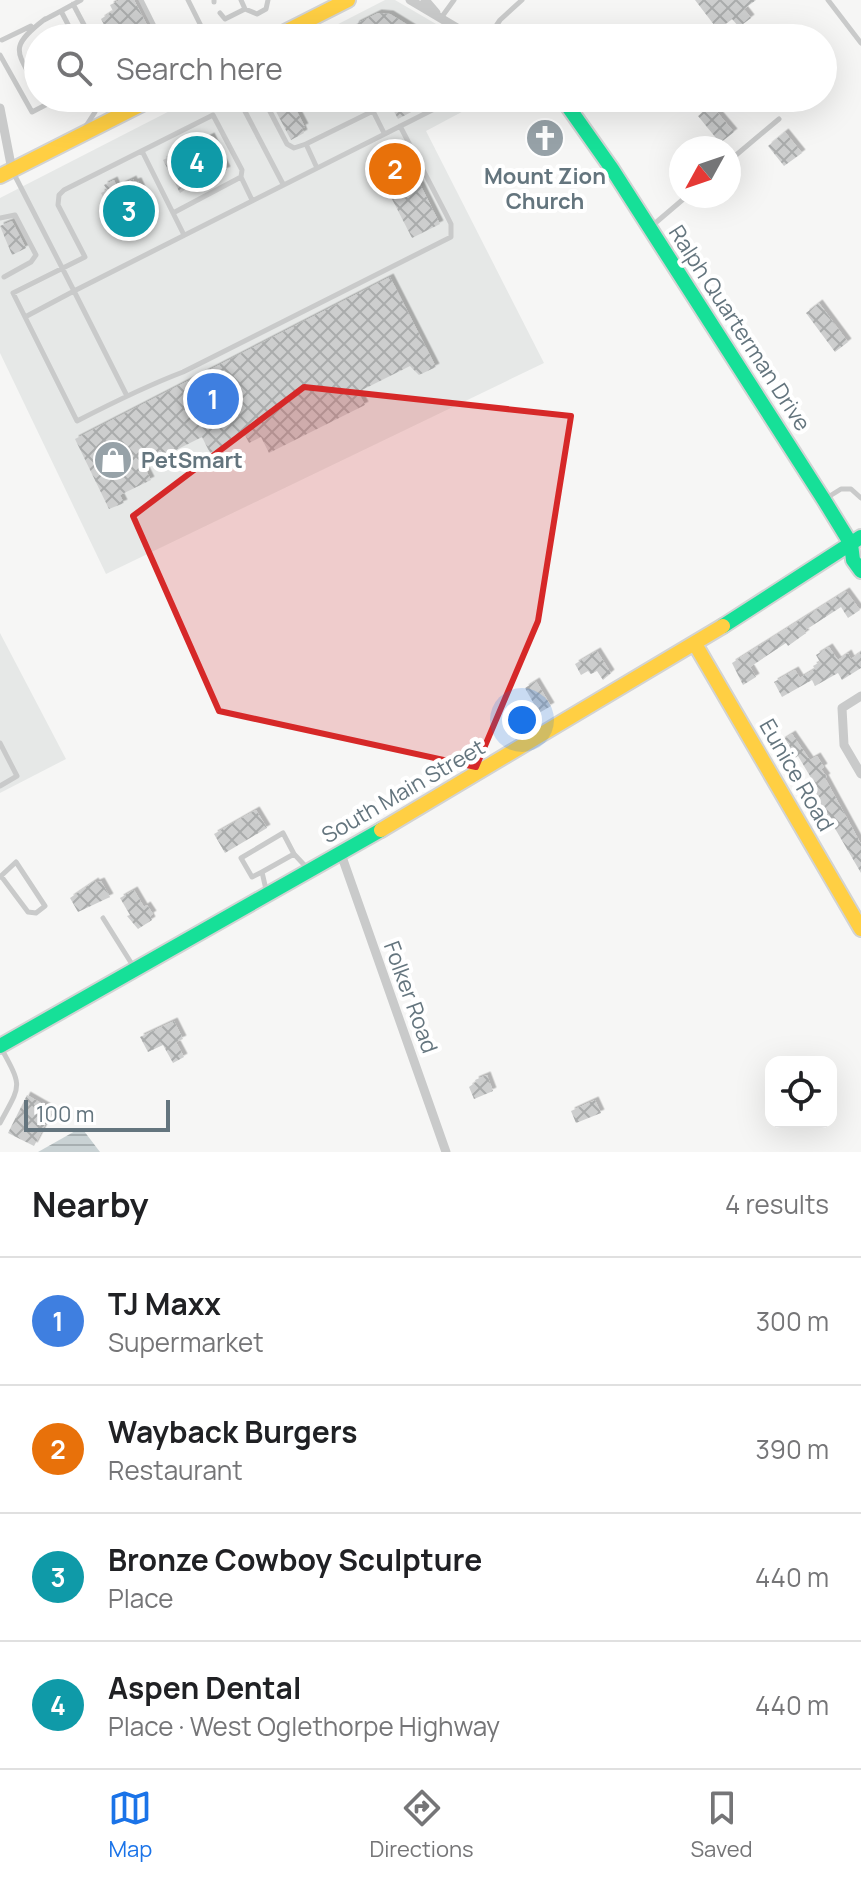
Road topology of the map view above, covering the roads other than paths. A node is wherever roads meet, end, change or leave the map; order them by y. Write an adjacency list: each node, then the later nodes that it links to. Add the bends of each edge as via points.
1 (81, 0): 12 (lane)
2 (141, 0): 22 (lane)
3 (188, 0): 23 (lane)
4 (241, 0): 13 (lane)
5 (268, 0): 13 (lane, via 257,14)
6 (348, 0): 24 (main road)
7 (410, 0): 16 (street)
8 (425, 0): 16 (street)
9 (454, 0): 16 (lane)
10 (522, 0): 26 (lane)
11 (828, 0): 30 (lane)
12 (73, 4): 14 (lane); 21 (lane)
13 (245, 9): 15 (lane, via 225,19)
14 (61, 11): 17 (lane); 20 (lane)
15 (220, 13)
16 (441, 18): 25 (street)
17 (45, 19): 18 (lane); 19 (lane)
18 (35, 24)
19 (39, 24)
20 (68, 24)
21 (84, 24)
22 (153, 24)
23 (200, 24)
24 (301, 24)
25 (451, 24)
26 (497, 24)
27 (24, 30): 29 (lane)
28 (24, 35): 32 (lane, via 19,45)
29 (1, 41)
30 (861, 43)
31 (0, 55): 33 (lane)
32 (24, 63)
33 (24, 98)
34 (0, 108): 53 (street)
35 (95, 112): 48 (lane)
36 (114, 112): 44 (lane)
37 (127, 112): 44 (main road)
38 (245, 112): 55 (lane)
39 (270, 112): 49 (lane, via 287,144)
40 (371, 112): 49 (lane)
41 (374, 112): 47 (lane)
42 (428, 112): 46 (lane)
43 (572, 112): 60 (main road, Ralph Quarterman Drive)
44 (117, 117): 48 (main road)
45 (779, 119): 51 (lane)
46 (400, 126): 47 (lane); 66 (lane, via 451,224 451,237)
47 (384, 133): 52 (lane)
48 (80, 136): 53 (main road)
49 (306, 144): 52 (lane)
50 (142, 151): 54 (lane, via 213,115); 58 (lane); 62 (lane, via 59,195 58,205 85,257)
51 (741, 151)
52 (317, 168): 55 (lane)
53 (6, 173): 62 (lane)
54 (241, 177): 56 (lane); 58 (lane)
55 (283, 184): 56 (lane)
56 (252, 200): 61 (lane)
57 (673, 208): 60 (lane)
58 (173, 213): 61 (lane)
59 (0, 218): 63 (lane, via 15,215 36,255)
60 (649, 228): 68 (main road, Ralph Quarterman Drive)
61 (184, 235): 64 (lane)
62 (62, 268): 64 (lane); 65 (lane, via 13,293)
63 (4, 277)
64 (74, 291): 65 (lane); 66 (lane)
65 (25, 317): 66 (lane, via 77,421)
66 (127, 396)
67 (861, 498): 68 (lane, via 851,489 841,489)
68 (824, 500): 69 (main road, Ralph Quarterman Drive)
69 (858, 542): 70 (main road, Ralph Quarterman Drive, via 853,560); 71 (main road, South Main Street)
70 (861, 571)
71 (695, 644): 77 (main road, South Main Street); 83 (main road, Eunice Road)
72 (861, 696): 74 (street, via 842,708 844,740)
73 (0, 743): 75 (lane, via 17,776)
74 (861, 774)
75 (0, 786)
76 (294, 854): 78 (lane); 79 (lane); 79 (lane, via 283,833 241,858 252,877)
77 (341, 854): 78 (main road, South Main Street); 87 (street, Folker Road)
78 (310, 871): 81 (main road, South Main Street)
79 (262, 872): 81 (lane)
80 (1, 876): 80 (lane, via 16,862 45,906 28,912)
81 (267, 894): 84 (main road, South Main Street)
82 (103, 918): 84 (lane)
83 (861, 929)
84 (136, 970): 85 (main road, South Main Street)
85 (0, 1047): 86 (lane, via 19,1082)
86 (0, 1123)
87 (446, 1152)

